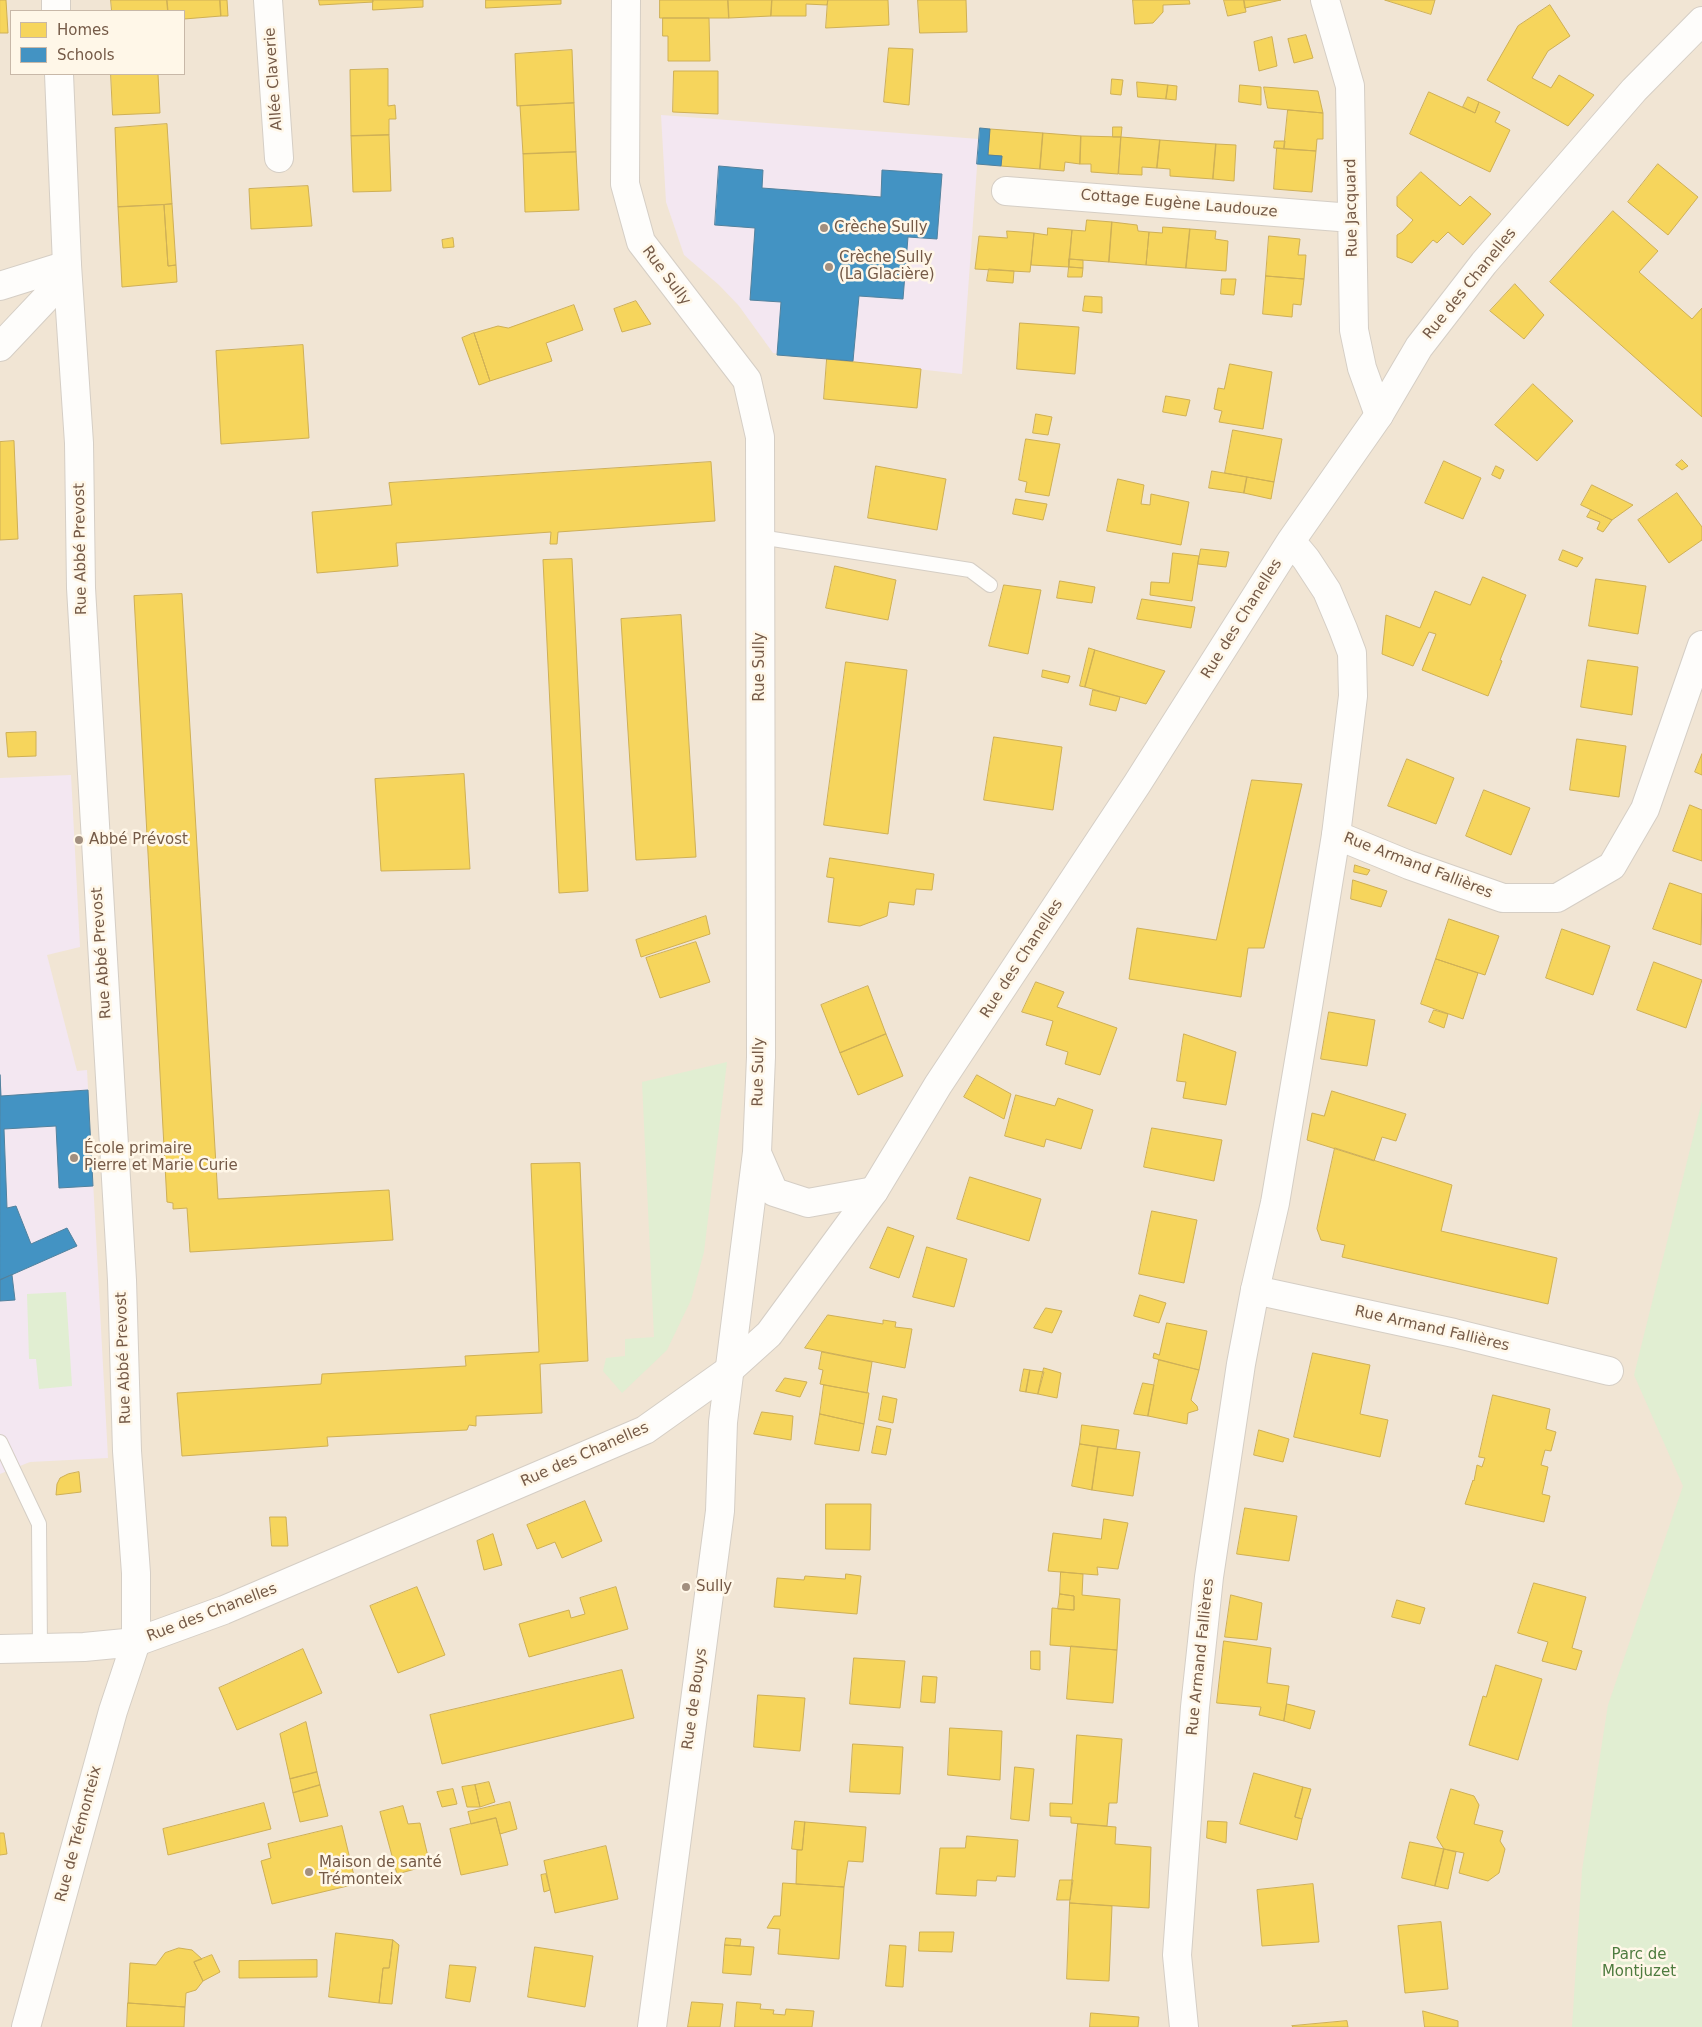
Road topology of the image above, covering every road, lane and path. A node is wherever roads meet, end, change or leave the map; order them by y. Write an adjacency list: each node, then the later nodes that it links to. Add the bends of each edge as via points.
1 (268, 0): 6 (street, Allée Claverie)
2 (626, 0): 13 (street, Rue Sully, via 625,184 641,242 747,380 760,437)
3 (1325, 0): 8 (street, Rue Jacquard, via 1350,86)
4 (1702, 21): 12 (street, Rue des Chanelles, via 1634,90 1484,263 1419,347)
5 (59, 75): 9 (street, Rue Abbé Prevost)
6 (279, 158)
7 (1006, 191): 8 (street, Cottage Eugène Laudouze)
8 (1352, 218): 12 (street, Rue Jacquard, via 1354,330 1362,368)
9 (67, 265): 10 (street); 11 (street, via 49,295); 24 (street, Rue Abbé Prevost, via 79,443 81,598 122,1280)
10 (0, 286)
11 (0, 347)
12 (1379, 415): 14 (street, Rue des Chanelles)
13 (760, 537): 15 (lane, via 970,570); 18 (street, Rue Sully, via 761,1057)
14 (1291, 541): 17 (street, Rue Armand Fallières, via 1311,564 1327,591 1352,653 1353,696); 19 (street, Rue des Chanelles, via 1137,784 938,1086)
15 (990, 585)
16 (1702, 645): 17 (street, Rue Armand Fallières, via 1645,809 1612,866 1557,898 1503,898)
17 (1336, 836): 20 (street, Rue Armand Fallières, via 1276,1203)
18 (756, 1152): 19 (street, via 774,1192 808,1203); 21 (street, Rue Sully)
19 (874, 1191): 21 (street, Rue des Chanelles, via 769,1334)
20 (1255, 1290): 22 (street, Rue Armand Fallières); 29 (street, Rue Armand Fallières, via 1209,1577 1195,1707 1177,1955)
21 (728, 1371): 24 (street, Rue des Chanelles, via 645,1430 224,1610); 28 (street, Rue de Bouys, via 722,1422 720,1511)
22 (1609, 1371)
23 (0, 1442): 25 (lane, via 39,1524)
24 (136, 1642): 25 (street, Rue des Chanelles); 27 (street, Rue de Trémonteix, via 111,1720)
25 (40, 1649): 26 (street, Rue des Chanelles)
26 (0, 1650)
27 (26, 2027)
28 (652, 2027)
29 (1184, 2027)

